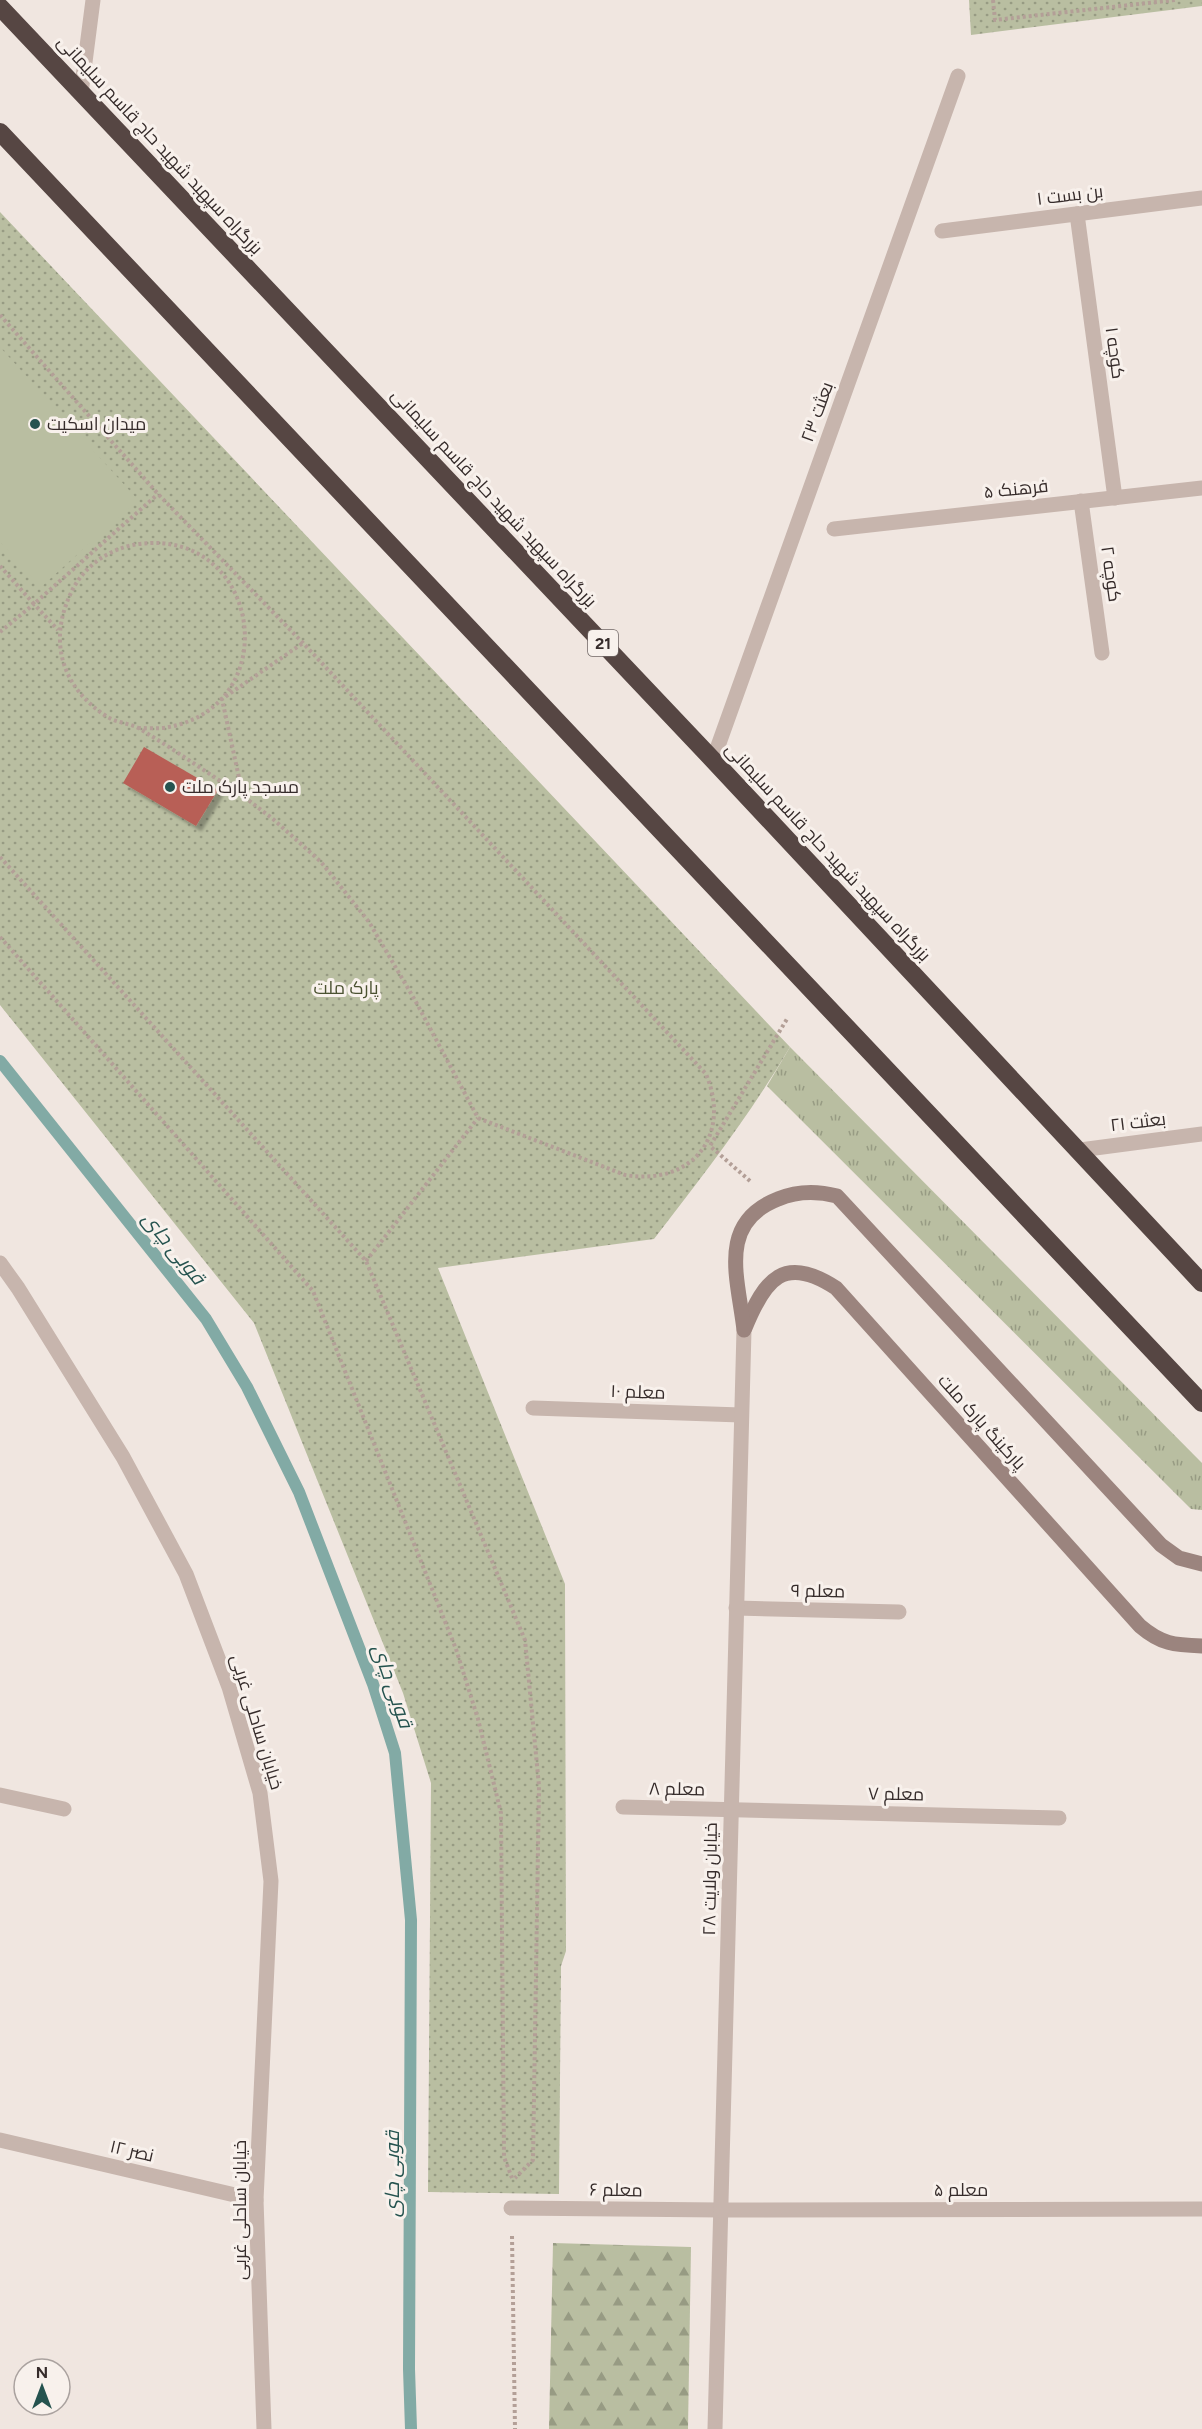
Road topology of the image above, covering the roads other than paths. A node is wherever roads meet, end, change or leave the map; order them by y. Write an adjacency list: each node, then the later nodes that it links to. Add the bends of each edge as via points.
1 (93, 0): 4 (street)
2 (0, 7): 4 (highway, بزرگراه سپهبد شهید حاج قاسم سلیمانی / 21)
3 (957, 76): 14 (street, بعثت ۲۳)
4 (81, 93): 14 (highway, بزرگراه سپهبد شهید حاج قاسم سلیمانی / 21)
5 (0, 132): 20 (highway)
6 (1202, 198): 7 (street, بن بست ۱)
7 (1077, 214): 8 (street, بن بست ۱); 10 (street, کوچه ۱)
8 (942, 231)
9 (1202, 488): 10 (street, فرهنک ۵)
10 (1115, 498): 11 (street, فرهنک ۵)
11 (1081, 501): 12 (street, فرهنک ۵); 13 (street, کوچه ۲)
12 (834, 529)
13 (1102, 653)
14 (713, 760): 16 (highway, بزرگراه سپهبد شهید حاج قاسم سلیمانی / 21)
15 (1202, 1134): 16 (street, بعثت ۲۱)
16 (1080, 1150): 18 (highway, بزرگراه سپهبد شهید حاج قاسم سلیمانی / 21)
17 (0, 1263): 33 (street, خیابان ساحلی غربی, via 123,1457 186,1574 229,1687 260,1793 271,1881)
18 (1202, 1283)
19 (744, 1330): 22 (street, خیابان ولایت ۲۸); 23 (street, via 736,1263 743,1224 752,1213 786,1196 825,1192 837,1196 1161,1545 1179,1558); 26 (street, پارکینگ پارک ملت, via 757,1299 776,1276 808,1274 836,1288 1140,1626 1155,1638 1170,1643)
20 (1202, 1403)
21 (533, 1408): 22 (street, معلم ۱۰)
22 (741, 1415): 24 (street, خیابان ولایت ۲۸)
23 (1201, 1564)
24 (736, 1608): 25 (street, معلم ۹); 30 (street, خیابان ولایت ۲۸)
25 (899, 1612)
26 (1199, 1645)
27 (0, 1795): 29 (street)
28 (623, 1807): 30 (street, معلم ۸)
29 (64, 1809)
30 (731, 1810): 31 (street, معلم ۷); 36 (street, خیابان ولایت ۲۸)
31 (1059, 1818)
32 (0, 2140): 33 (street, نصر ۱۲)
33 (256, 2200): 37 (street, خیابان ساحلی غربی)
34 (512, 2208): 36 (street, معلم ۶)
35 (1202, 2209): 36 (street, معلم ۵)
36 (721, 2210): 38 (street, خیابان ولایت ۲۸)
37 (264, 2429)
38 (715, 2429)

